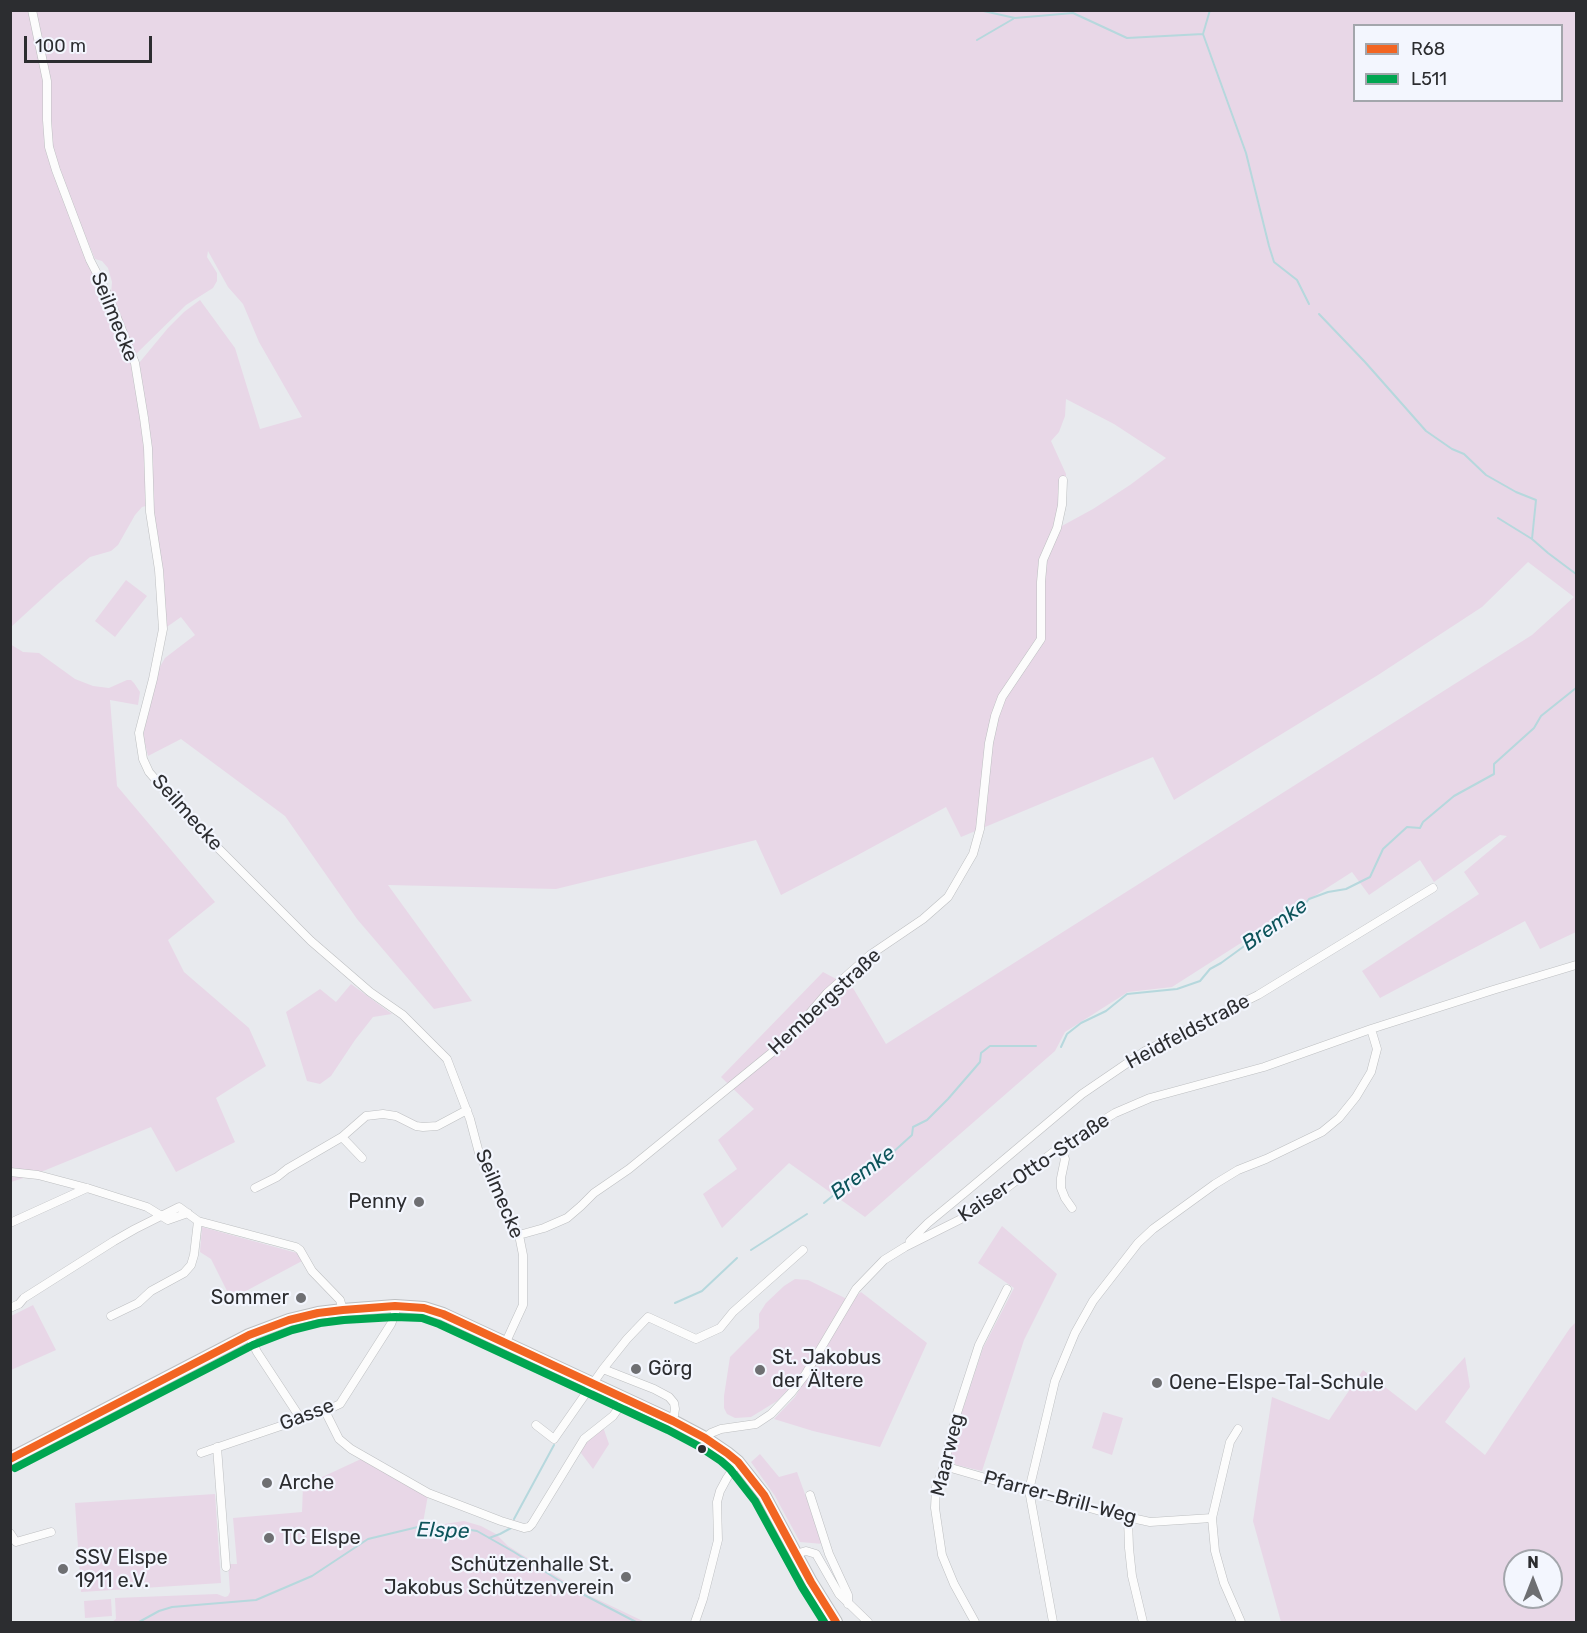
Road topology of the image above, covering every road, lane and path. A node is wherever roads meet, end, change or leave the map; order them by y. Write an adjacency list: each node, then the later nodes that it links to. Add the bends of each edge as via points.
1 (32, 10): 6 (street, Seilmecke, via 47,81 49,147 90,260 135,363 144,418 163,629 139,733 143,759 149,772 202,833 311,941 403,1015 447,1059)
2 (1063, 480): 17 (street, Hembergstraße, via 1057,528 1043,560 1041,639 1002,697 995,716 980,829 973,854 948,897 870,955 828,993 786,1041 567,1218)
3 (1433, 888): 18 (street, Heidfeldstraße, via 1258,995 1145,1051 1082,1094)
4 (1576, 965): 5 (street, Kaiser-Otto-Straße)
5 (1371, 1029): 8 (street, Kaiser-Otto-Straße, via 1264,1067 1150,1098 1115,1113); 41 (street, via 1377,1049 1371,1072 1339,1118 1322,1132 1238,1170 1152,1229 1093,1301 1054,1381)
6 (467, 1110): 7 (street, via 437,1125 423,1127 396,1116 374,1114 361,1119); 17 (street, Seilmecke, via 479,1153)
7 (342, 1137): 9 (street); 12 (street)
8 (1060, 1147): 13 (street, via 1065,1160 1061,1188); 18 (street, Kaiser-Otto-Straße, via 987,1203)
9 (362, 1158)
10 (10, 1172): 11 (street)
11 (87, 1188): 14 (street); 16 (street)
12 (255, 1188)
13 (1072, 1208)
14 (161, 1216): 15 (street, via 179,1208); 22 (street, via 114,1241)
15 (198, 1221): 23 (street, via 296,1247); 24 (street, via 194,1255 184,1273)
16 (10, 1222)
17 (519, 1235): 26 (street, Seilmecke, via 523,1305)
18 (905, 1246): 35 (street, Kaiser-Otto-Straße, via 884,1260 860,1285 805,1375 771,1414 756,1424 721,1429)
19 (803, 1250): 27 (street, via 720,1328 696,1339 648,1317)
20 (1007, 1289): 40 (street, Maarweg, via 975,1354)
21 (395, 1306): 23 (main road); 26 (main road, via 442,1314); 30 (street, Gasse, via 391,1324 344,1400)
22 (10, 1308)
23 (344, 1310): 25 (main road, via 289,1320)
24 (111, 1316)
25 (249, 1335): 31 (street); 38 (main road)
26 (505, 1344): 28 (main road)
27 (603, 1369): 28 (street); 32 (street, via 669,1397 675,1409)
28 (593, 1384): 29 (main road); 33 (street, via 554,1439)
29 (625, 1399): 30 (street, via 614,1416 580,1444 529,1527 501,1521 428,1492 351,1449 339,1439); 32 (main road)
30 (325, 1411): 31 (street, Gasse)
31 (301, 1419): 36 (street, Gasse)
32 (673, 1421): 35 (main road)
33 (536, 1425)
34 (1238, 1429): 44 (street, via 1230,1442)
35 (705, 1438): 39 (main road)
36 (217, 1447): 37 (street, Gasse); 48 (street)
37 (201, 1453)
38 (10, 1459)
39 (738, 1462): 47 (main road, via 764,1495); 50 (street, via 717,1502 718,1540)
40 (944, 1466): 41 (street, Pfarrer-Brill-Weg); 53 (street, Maarweg, via 936,1486 935,1509 942,1555)
41 (1029, 1490): 43 (street, Pfarrer-Brill-Weg); 54 (street)
42 (810, 1495): 49 (street)
43 (1128, 1518): 44 (street, Pfarrer-Brill-Weg, via 1150,1522); 55 (street, via 1132,1576)
44 (1212, 1518): 56 (street, via 1218,1562)
45 (51, 1532): 46 (street, via 16,1542)
46 (10, 1533)
47 (796, 1554): 49 (street, via 816,1554); 51 (main road)
48 (226, 1567)
49 (849, 1604): 52 (street)
50 (694, 1623)
51 (836, 1623)
52 (868, 1623)
53 (975, 1623)
54 (1053, 1623)
55 (1143, 1623)
56 (1241, 1623)

